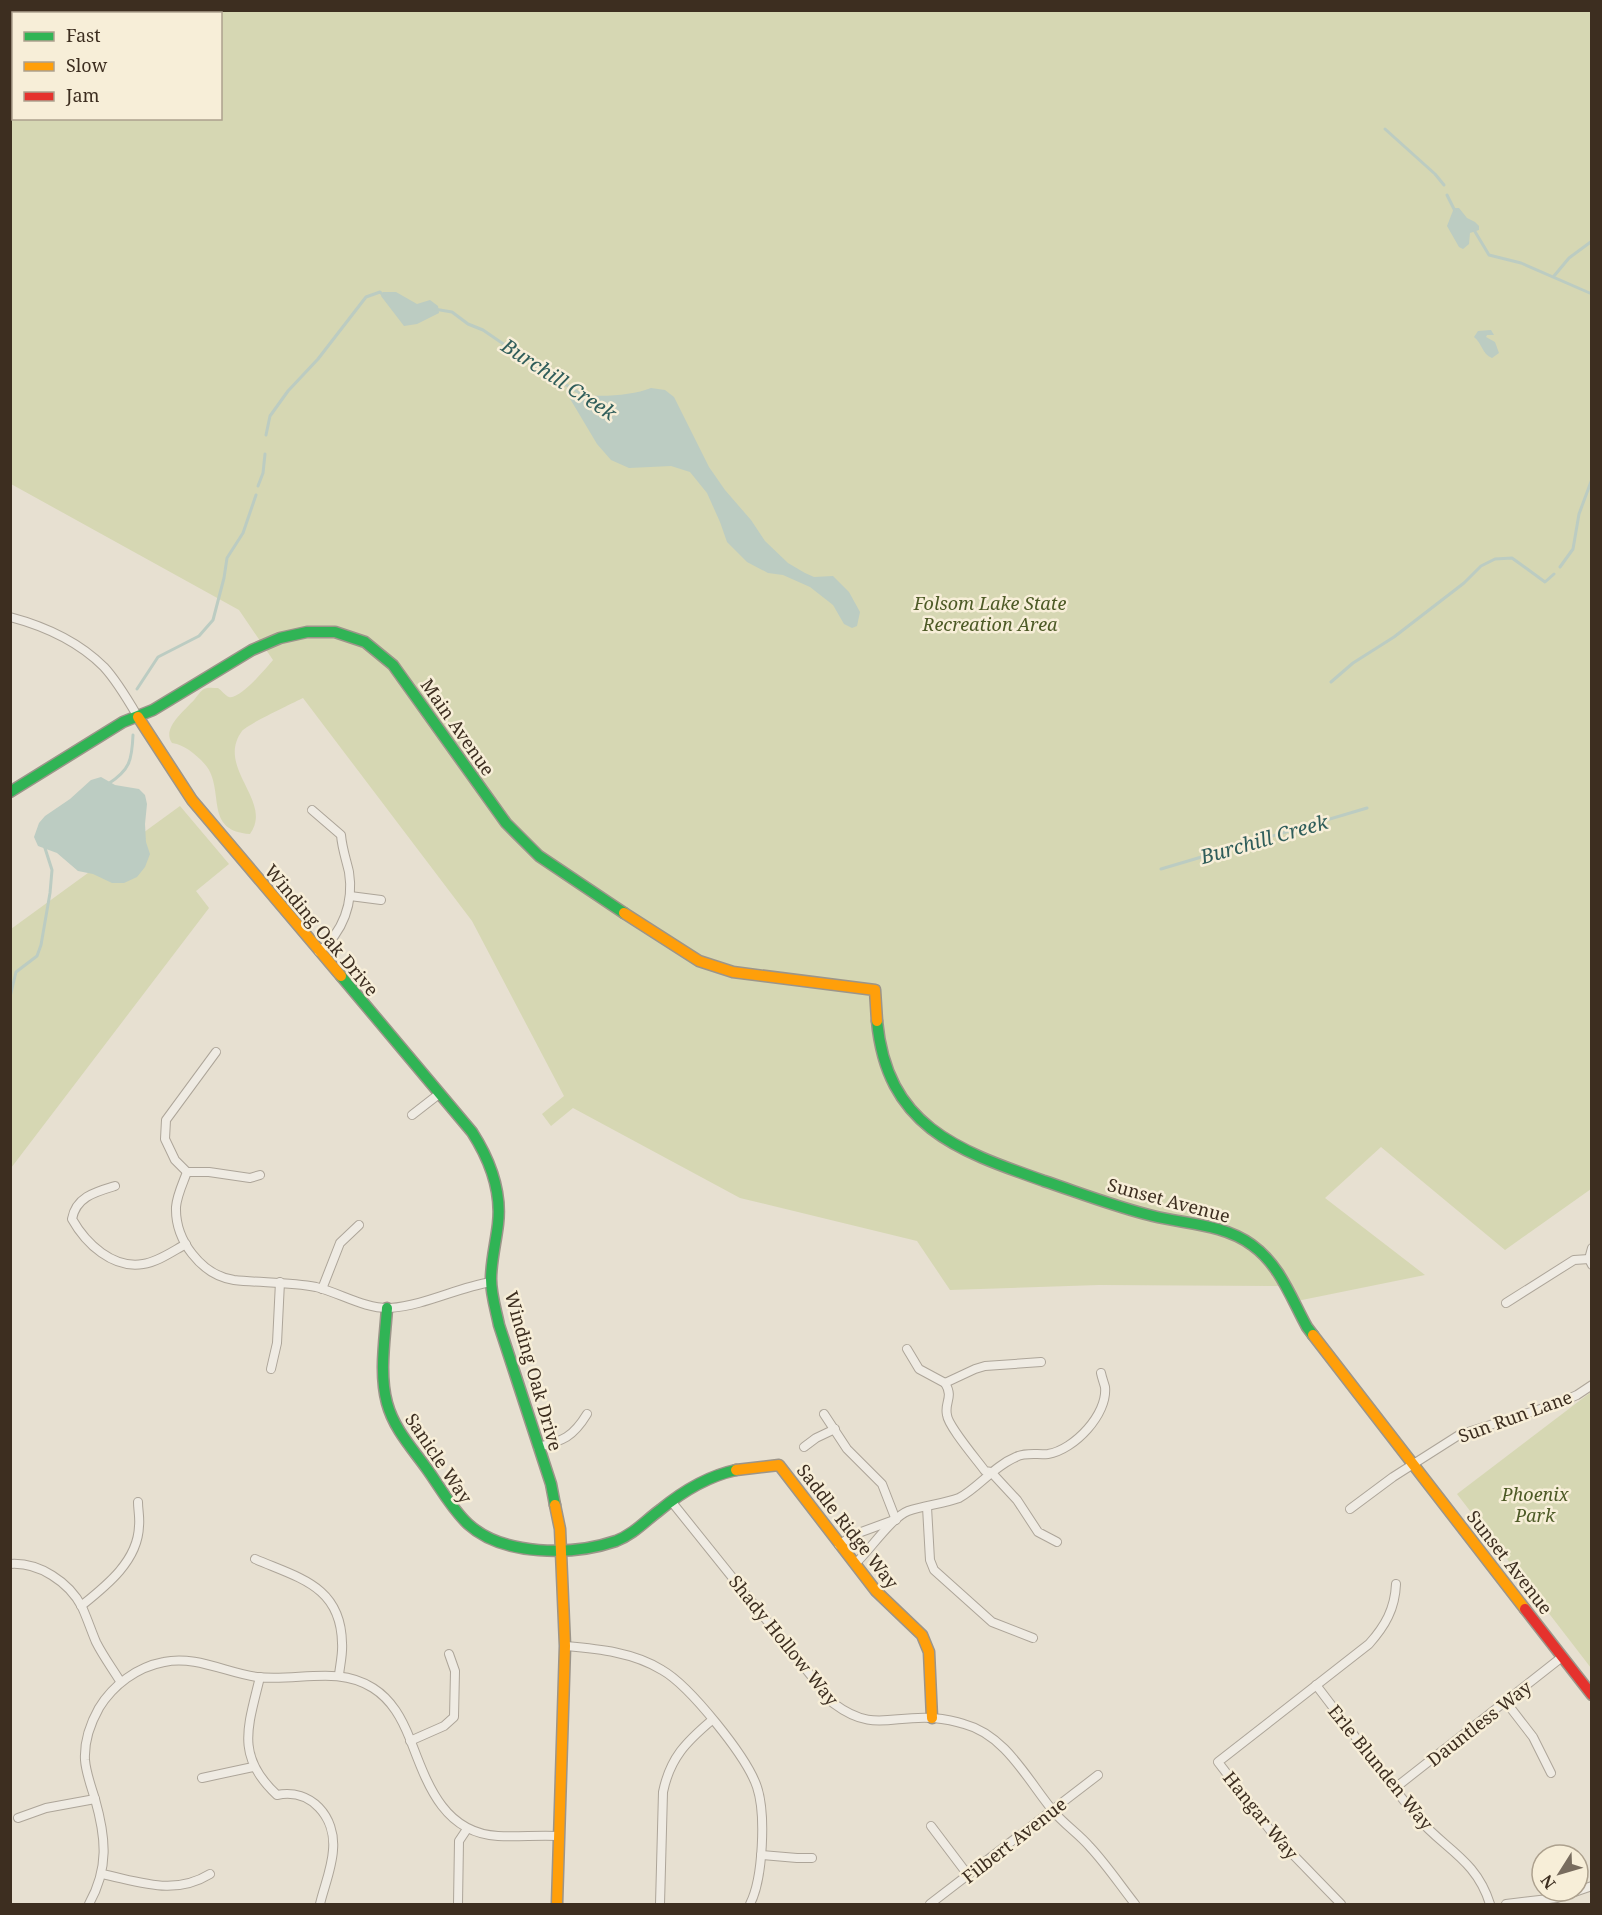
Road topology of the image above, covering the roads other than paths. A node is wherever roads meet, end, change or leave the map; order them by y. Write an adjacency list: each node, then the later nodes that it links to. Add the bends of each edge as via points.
1 (10, 617): 2 (street, via 52,632 92,657)
2 (138, 717): 3 (street, Main Avenue, via 126,720); 7 (street, Winding Oak Drive, via 192,800); 8 (street, Main Avenue, via 268,642 306,632 353,637 393,665 506,823 539,856 590,892 678,949 720,969)
3 (10, 792)
4 (312, 810): 5 (street, via 341,835)
5 (350, 896): 6 (street); 7 (street, via 340,928)
6 (381, 900)
7 (319, 952): 10 (street, Winding Oak Drive)
8 (875, 990): 35 (street, Sunset Avenue, via 880,1045 889,1073 911,1112 949,1143 981,1160 1165,1219 1223,1230 1252,1244 1282,1274 1307,1327)
9 (216, 1052): 12 (street, via 166,1120 165,1139 175,1160)
10 (439, 1094): 11 (street); 20 (street, Winding Oak Drive, via 480,1145 495,1181 499,1215)
11 (412, 1114)
12 (187, 1172): 13 (street, via 250,1178); 16 (street, via 177,1206 179,1229)
13 (260, 1175)
14 (115, 1186): 16 (street, via 89,1194 72,1219 86,1239 107,1257 126,1264 144,1264)
15 (359, 1225): 21 (street, via 340,1243)
16 (186, 1244): 19 (street, via 200,1263 222,1277)
17 (1592, 1248): 18 (street)
18 (1590, 1262): 22 (street, via 1574,1260)
19 (280, 1282): 21 (street); 26 (street, via 277,1343)
20 (491, 1282): 23 (street, via 423,1303); 33 (street, Winding Oak Drive, via 499,1325)
21 (322, 1289): 23 (street)
22 (1506, 1303)
23 (387, 1308): 44 (street, Sanicle Way, via 384,1381 391,1417 450,1506 468,1525 494,1542)
24 (906, 1349): 28 (street, via 919,1369)
25 (1041, 1362): 28 (street, via 986,1366)
26 (271, 1369)
27 (1101, 1374): 36 (street, via 1105,1388 1098,1414 1071,1445 1050,1454 1015,1457)
28 (945, 1383): 36 (street, via 950,1396 948,1420 985,1471)
29 (1592, 1384): 35 (street, Sun Run Lane, via 1559,1403 1467,1431)
30 (587, 1414): 33 (street, via 569,1436)
31 (825, 1414): 32 (street)
32 (835, 1429): 34 (street); 41 (street, via 847,1449 882,1484)
33 (538, 1447): 44 (street, Winding Oak Drive, via 551,1484)
34 (804, 1447)
35 (1414, 1464): 40 (street, Sun Run Lane); 53 (street, Sunset Avenue)
36 (991, 1472): 39 (street, via 967,1494); 42 (street, via 1017,1500 1038,1532)
37 (671, 1501): 43 (street, Saddle Ridge Way, via 717,1475 760,1465 779,1465); 44 (street, Saddle Ridge Way, via 627,1536 596,1546); 60 (street, Shady Hollow Way, via 832,1703 872,1721)
38 (138, 1502): 49 (street, via 140,1527 124,1566 105,1588)
39 (927, 1507): 41 (street, via 907,1512); 50 (street, via 934,1570 992,1622)
40 (1350, 1509)
41 (896, 1520): 43 (street, via 853,1534); 47 (street)
42 (1057, 1542)
43 (839, 1545): 47 (street, Saddle Ridge Way)
44 (561, 1549): 51 (street, Winding Oak Drive)
45 (255, 1559): 54 (street, via 312,1584 330,1600 340,1623)
46 (10, 1564): 49 (street, via 44,1570 62,1582)
47 (855, 1564): 60 (street, Saddle Ridge Way, via 876,1591 922,1635 929,1652)
48 (1396, 1584): 57 (street, via 1394,1605 1381,1631 1363,1650)
49 (81, 1606): 56 (street, via 105,1659)
50 (1033, 1638)
51 (565, 1646): 61 (street, via 615,1652 662,1670 688,1690); 73 (street, Winding Oak Drive)
52 (449, 1654): 62 (street, via 455,1671 454,1717 444,1726)
53 (1562, 1658): 58 (street, Sunset Avenue); 59 (street, Dauntless Way)
54 (339, 1675): 55 (street); 62 (street, via 368,1685 382,1695 397,1711)
55 (260, 1677): 56 (street, via 178,1660 152,1665); 63 (street, via 248,1732)
56 (120, 1681): 68 (street, via 93,1719 86,1743 87,1772)
57 (1316, 1685): 67 (street, Erle Blunden Way); 88 (street, Hangar Way, via 1218,1762 1273,1834)
58 (1592, 1695)
59 (1506, 1702): 64 (street, via 1533,1737); 67 (street, Dauntless Way)
60 (932, 1718): 69 (street, Shady Hollow Way, via 966,1724 990,1737 1012,1756)
61 (712, 1720): 74 (street, via 746,1763 756,1786); 84 (street, via 680,1750 667,1775 663,1792)
62 (410, 1741): 72 (street, via 435,1797)
63 (253, 1767): 66 (street); 81 (street, via 277,1795 289,1793 311,1800 328,1823 333,1851)
64 (1551, 1773)
65 (1098, 1775): 69 (street, Filbert Avenue)
66 (202, 1778)
67 (1395, 1788): 89 (street, Erle Blunden Way, via 1419,1819 1462,1857)
68 (95, 1799): 70 (street, via 46,1808); 76 (street, via 104,1841)
69 (1053, 1810): 78 (street, Filbert Avenue); 87 (street, Shady Hollow Way, via 1090,1846)
70 (18, 1818)
71 (931, 1826): 78 (street)
72 (467, 1828): 73 (street, via 497,1836); 82 (street, via 459,1841)
73 (558, 1836): 83 (street, Winding Oak Drive)
74 (761, 1854): 75 (street); 85 (street)
75 (812, 1858)
76 (102, 1874): 77 (street, via 171,1887 197,1882); 80 (street)
77 (210, 1874)
78 (968, 1875): 86 (street, Filbert Avenue)
79 (1592, 1886): 90 (street, via 1557,1898)
80 (89, 1905)
81 (320, 1905)
82 (458, 1905)
83 (557, 1905)
84 (660, 1905)
85 (750, 1905)
86 (930, 1905)
87 (1135, 1905)
88 (1341, 1905)
89 (1490, 1905)
90 (1506, 1905)

